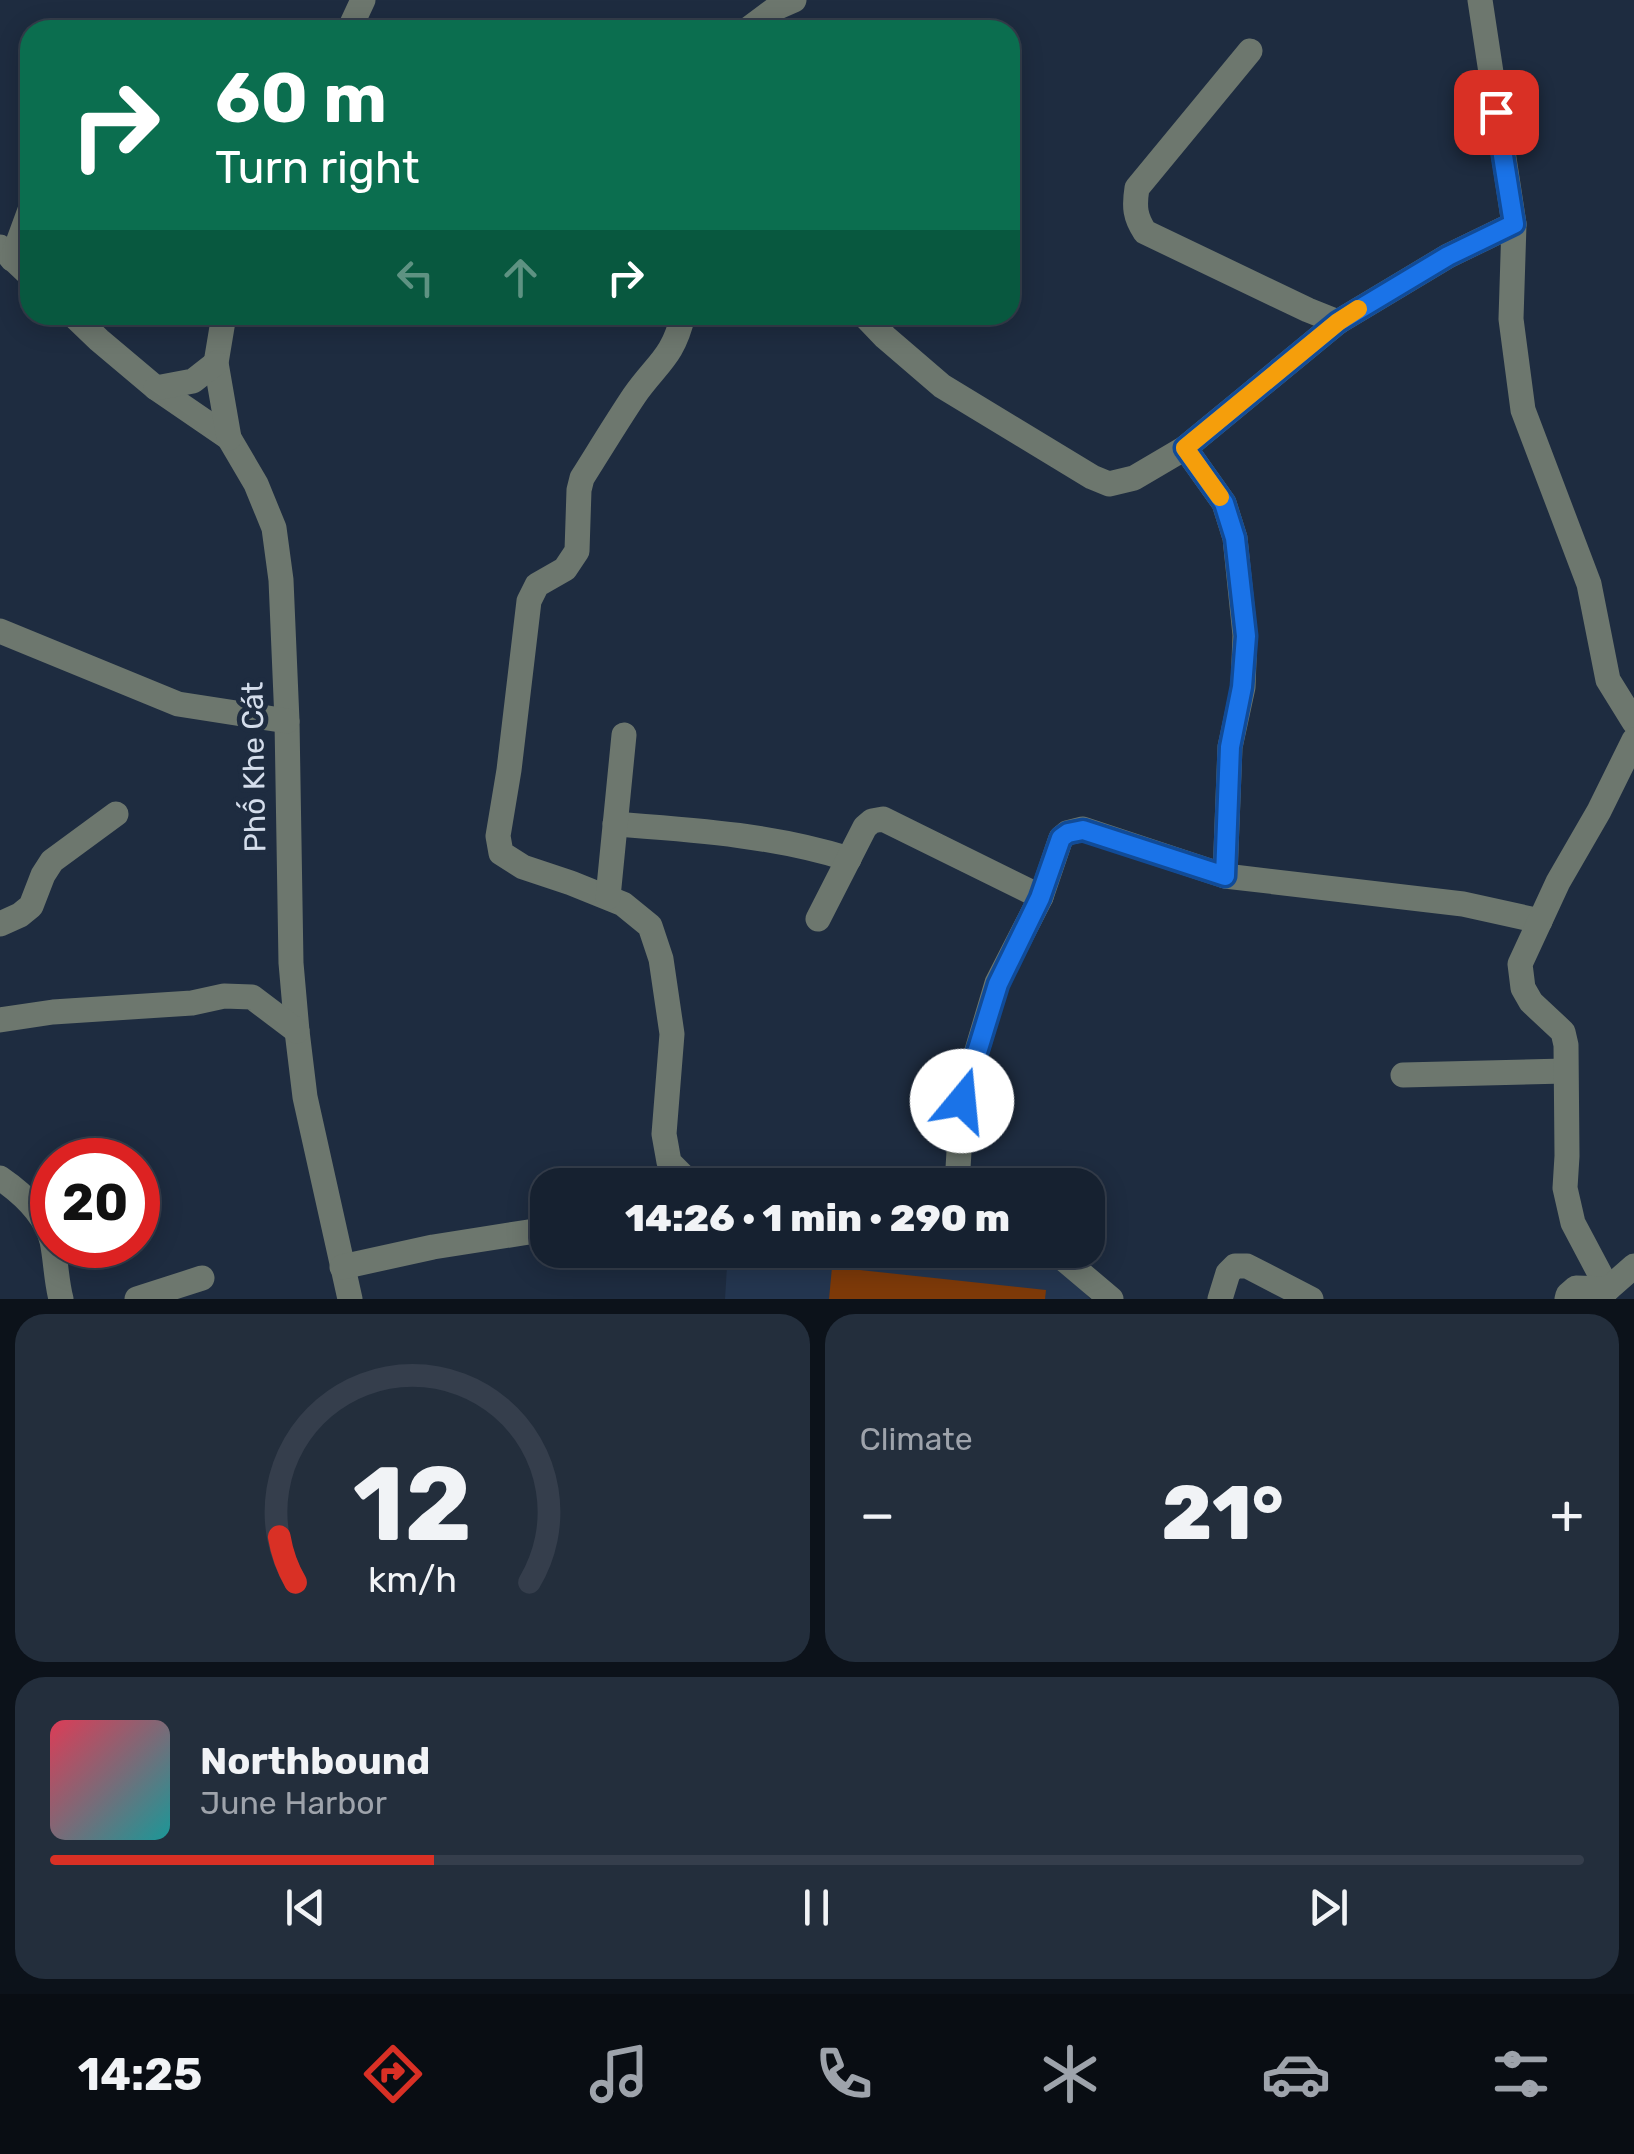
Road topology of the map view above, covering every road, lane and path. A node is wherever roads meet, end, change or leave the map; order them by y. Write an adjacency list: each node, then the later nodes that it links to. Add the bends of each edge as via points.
1 (794, 0): 3 (street)
2 (1480, 0): 5 (street)
3 (760, 20)
4 (1250, 51): 6 (street, via 1137,188 1136,218 1146,232)
5 (1514, 224): 6 (street); 17 (street, via 1511,318 1523,410 1589,584 1608,680)
6 (1338, 322): 14 (street)
7 (84, 325): 12 (street, Phố Khe Cát)
8 (222, 325): 11 (street)
9 (681, 325): 24 (street, via 582,478 577,551 564,570 537,585 529,601 498,836 501,854 523,867)
10 (874, 325): 14 (street, via 942,386 1092,478 1110,484 1134,478)
11 (216, 363): 12 (street, via 193,381); 13 (street)
12 (156, 388): 13 (street, Phố Khe Cát)
13 (228, 438): 16 (street, Phố Khe Cát, via 274,528)
14 (1185, 448): 23 (street, via 1224,503 1235,538 1246,636 1230,747)
15 (0, 631): 16 (street, via 178,704)
16 (287, 721): 30 (street, Phố Khe Cát)
17 (1634, 722)
18 (624, 735): 21 (street)
19 (1634, 740): 27 (street)
20 (116, 814): 28 (street, via 52,861 31,906)
21 (615, 824): 22 (street, via 718,832); 24 (street)
22 (849, 859): 25 (street, via 865,827 882,818); 26 (street)
23 (1225, 876): 25 (street, via 1083,830 1061,838); 27 (street, via 1462,904)
24 (608, 897): 33 (street, via 650,926 661,959 672,1034 664,1134)
25 (1040, 898): 34 (street, via 998,984 962,1101)
26 (818, 919)
27 (1540, 921): 31 (street, via 1520,964 1523,988 1563,1032)
28 (0, 924)
29 (0, 1020): 30 (street, via 224,996 252,997)
30 (297, 1030): 38 (street, Phố Khe Cát)
31 (1564, 1071): 32 (street); 41 (street, via 1565,1188 1573,1223)
32 (1403, 1075)
33 (675, 1168)
34 (958, 1168)
35 (0, 1178): 42 (street, via 46,1224)
36 (530, 1232): 38 (street)
37 (1634, 1266): 41 (street)
38 (342, 1268): 44 (street, Phố Khe Cát)
39 (1074, 1268): 45 (street)
40 (202, 1278): 43 (street)
41 (1608, 1289): 48 (street, via 1576,1288)
42 (61, 1299)
43 (137, 1299)
44 (350, 1299)
45 (1111, 1299)
46 (1220, 1299): 47 (street, via 1235,1266)
47 (1311, 1299)
48 (1567, 1299)

